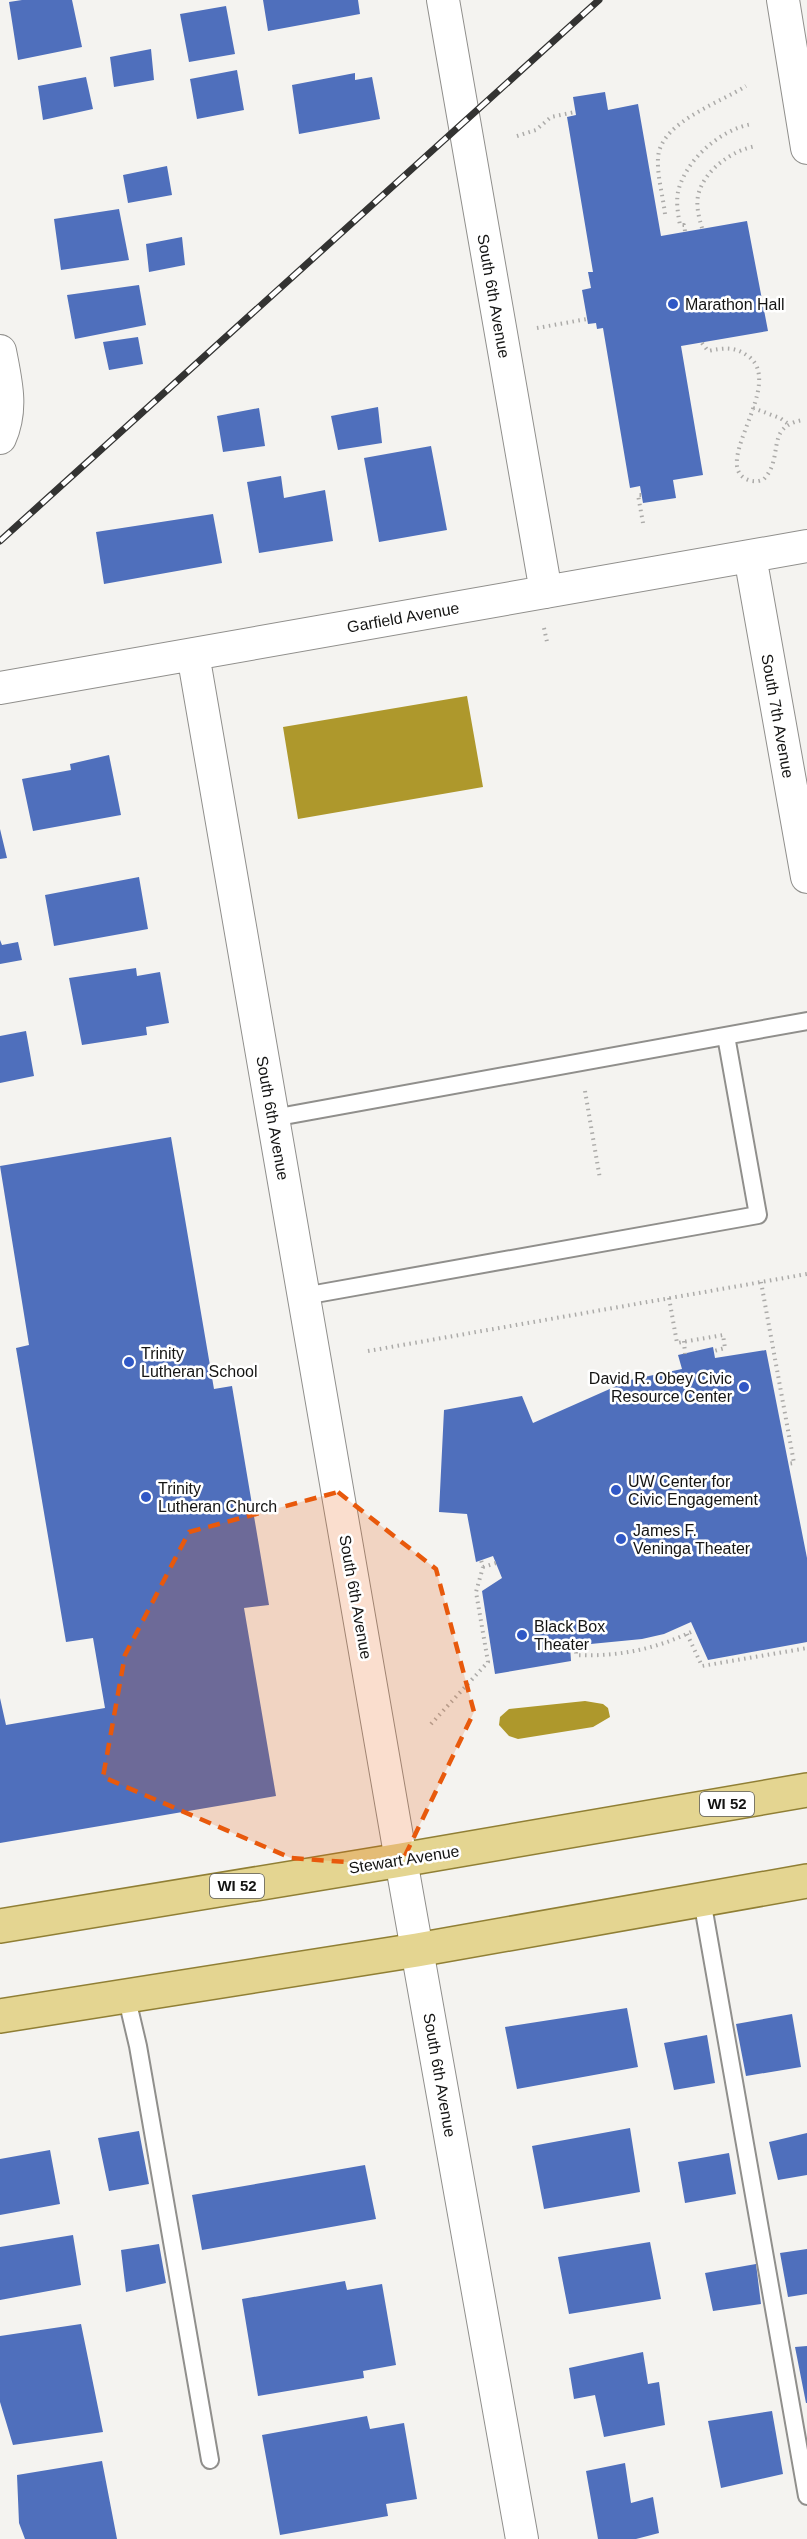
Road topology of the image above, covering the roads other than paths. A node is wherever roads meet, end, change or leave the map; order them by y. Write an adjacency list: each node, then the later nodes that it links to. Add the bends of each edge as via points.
1 (443, 0): 8 (street, South 6th Avenue)
2 (792, 15): 3 (street)
3 (807, 148)
4 (0, 351): 5 (street, via 8,396 7,421)
5 (0, 438)
6 (807, 546): 7 (street, Garfield Avenue)
7 (750, 556): 8 (street, Garfield Avenue); 11 (street, South 7th Avenue)
8 (546, 592): 9 (street, Garfield Avenue)
9 (193, 654): 10 (street, Garfield Avenue); 14 (street, South 6th Avenue)
10 (0, 688)
11 (807, 877)
12 (807, 1021): 13 (lane)
13 (726, 1036): 14 (lane); 15 (lane, via 758,1215)
14 (273, 1118): 15 (street, South 6th Avenue)
15 (304, 1296): 17 (street, South 6th Avenue)
16 (807, 1790): 17 (main road, Stewart Avenue / WI 52)
17 (401, 1860): 20 (main road, Stewart Avenue / WI 52); 21 (street, South 6th Avenue)
18 (807, 1881): 19 (main road)
19 (702, 1900): 21 (main road); 25 (lane)
20 (0, 1926)
21 (417, 1950): 22 (main road); 26 (street, South 6th Avenue)
22 (126, 1995): 23 (main road); 24 (lane)
23 (0, 2016)
24 (210, 2460)
25 (807, 2496)
26 (522, 2539)

